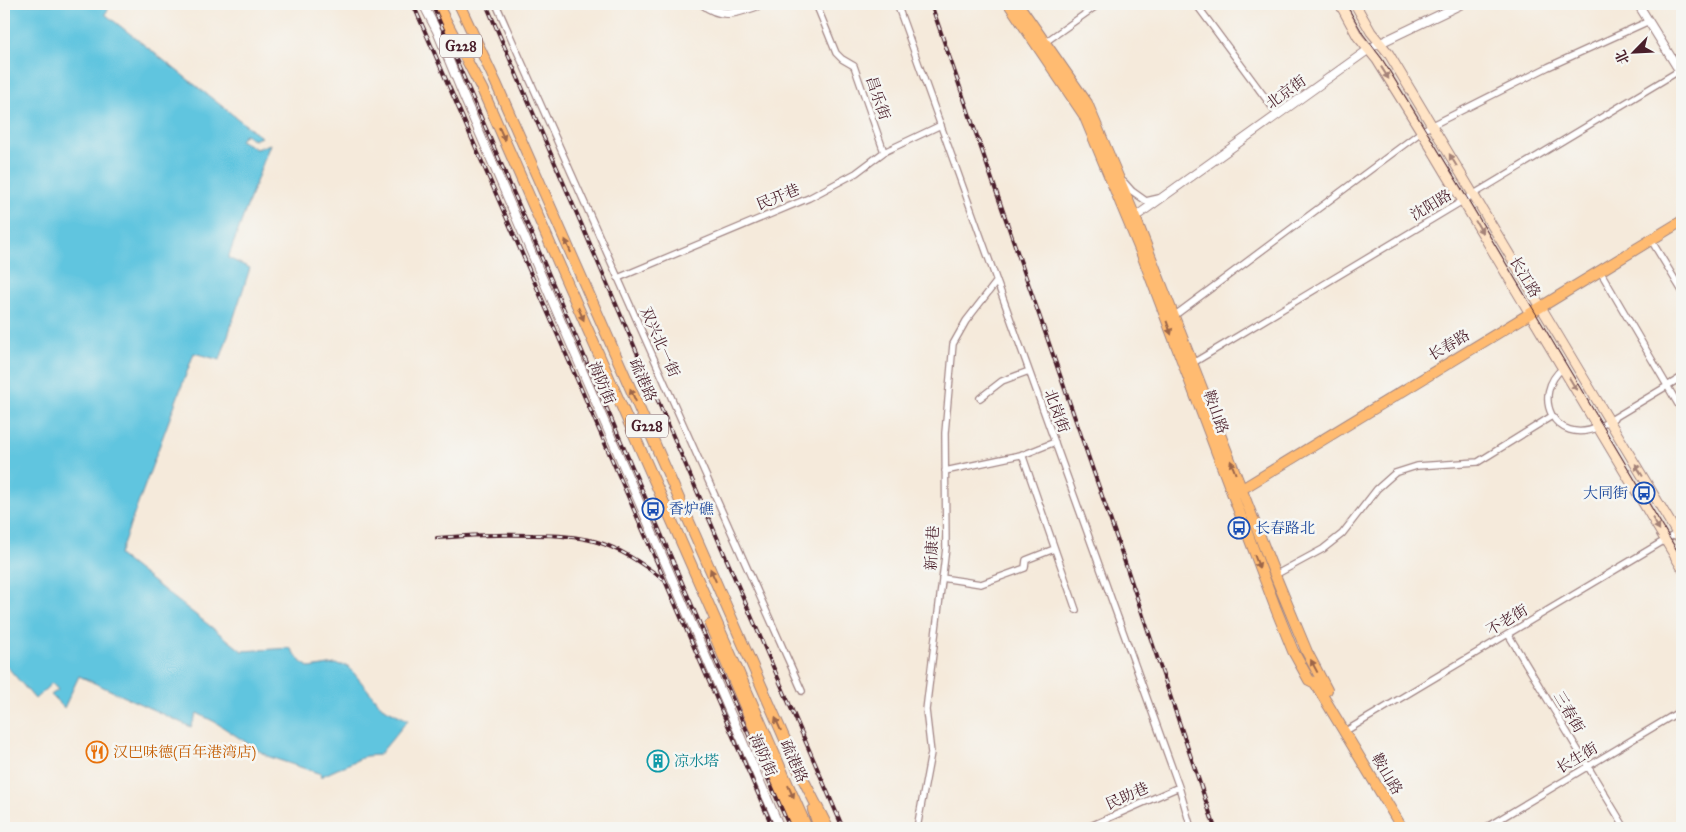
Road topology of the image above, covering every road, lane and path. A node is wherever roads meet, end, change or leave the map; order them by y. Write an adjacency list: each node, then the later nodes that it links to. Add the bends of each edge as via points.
1 (423, 4): 72 (street, 海防街)
2 (437, 4): 53 (main road, 疏港路 / G228, one-way to 53, via 482,89)
3 (459, 4): 70 (main road, 疏港路 / G228, one-way to 3)
4 (496, 4): 35 (street, 双兴北一街)
5 (703, 4): 6 (street, via 726,14)
6 (762, 4)
7 (816, 4): 26 (street, 昌乐街, via 836,53 854,66)
8 (897, 4): 23 (street, 北岗街)
9 (1008, 4): 19 (main road, 鞍山路)
10 (1018, 4): 19 (main road, 鞍山路)
11 (1098, 4): 19 (street)
12 (1196, 4): 22 (street)
13 (1340, 4): 20 (main road, 长江路)
14 (1355, 4): 18 (main road, 长江路)
15 (1462, 4): 18 (street, 北京街)
16 (1638, 4): 17 (street)
17 (1649, 21): 21 (street); 24 (street)
18 (1380, 43): 20 (street, 北京街); 24 (main road, 长江路)
19 (1042, 45): 27 (main road, 鞍山路, via 1087,103); 56 (main road, 鞍山路, one-way to 56, via 1084,115 1141,252)
20 (1368, 50): 22 (street, 北京街); 25 (main road, 长江路, one-way to 25)
21 (1681, 72): 28 (street, 沈阳路)
22 (1278, 114): 29 (street, 北京街)
23 (941, 125): 26 (street, 民开巷); 36 (street, 北岗街)
24 (1432, 125): 25 (street); 28 (main road, 长江路, one-way to 24)
25 (1421, 131): 30 (main road, 长江路); 40 (street)
26 (884, 152): 35 (street, 民开巷, via 856,173 809,198)
27 (1116, 173): 29 (street, via 1146,201); 31 (main road, 鞍山路)
28 (1474, 195): 30 (street, 沈阳路); 38 (main road, 长江路)
29 (1163, 197): 31 (street, 北京街)
30 (1463, 201): 39 (main road, 长江路, one-way to 39); 41 (street, 沈阳路)
31 (1135, 217): 40 (main road, 鞍山路)
32 (1682, 221): 33 (main road, 长春路)
33 (1651, 240): 34 (main road, 长春路); 37 (street)
34 (1600, 271): 38 (main road, 长春路); 45 (street)
35 (618, 278): 66 (street, 双兴北一街)
36 (997, 281): 43 (street, 北岗街); 54 (street, 新康巷, via 966,321 953,344 944,433)
37 (1682, 291)
38 (1541, 306): 39 (main road, 长春路); 49 (main road, 长江路)
39 (1530, 313): 42 (main road, 长江路); 55 (main road, 长春路)
40 (1174, 316): 41 (main road, 鞍山路)
41 (1193, 364): 55 (main road, 鞍山路, one-way to 41)
42 (1564, 368): 48 (street, via 1549,391 1548,406); 50 (main road, 长江路, one-way to 50)
43 (1029, 371): 46 (street, via 1002,382); 51 (street, 北岗街)
44 (1682, 377): 45 (street)
45 (1667, 385): 47 (street); 49 (street)
46 (980, 398)
47 (1682, 412)
48 (1552, 416): 50 (street, via 1561,427 1570,431); 62 (street, via 1478,462 1416,466 1395,473 1377,489 1342,534 1323,549)
49 (1609, 421): 50 (street); 57 (main road, 长江路, one-way to 49)
50 (1599, 427): 58 (main road, 长江路, one-way to 58)
51 (1055, 442): 52 (street); 71 (street, 北岗街)
52 (1022, 454): 54 (street); 60 (street)
53 (645, 459): 73 (main road, 疏港路 / G228, via 664,516); 74 (main road, 疏港路, one-way to 74)
54 (945, 471): 63 (street, 新康巷, via 946,548)
55 (1242, 489): 56 (main road, 长春路); 62 (main road, 鞍山路)
56 (1232, 496): 68 (main road, 鞍山路, one-way to 68, via 1293,651)
57 (1680, 532): 58 (street, 不老街); 59 (main road, 长江路)
58 (1665, 540): 61 (main road, 长江路); 65 (street, 不老街)
59 (1682, 542)
60 (1054, 549): 63 (street, via 1026,560 1025,568 981,584); 64 (street)
61 (1682, 568)
62 (1275, 575): 68 (main road, 鞍山路, one-way to 62, via 1307,652)
63 (942, 578): 77 (street, 新康巷, via 926,710 932,753)
64 (1076, 610)
65 (1508, 634): 68 (street, 不老街); 69 (street, 三春街)
66 (802, 691)
67 (1682, 710): 69 (street, 长生街)
68 (1347, 730): 80 (main road, 鞍山路); 81 (main road, 鞍山路)
69 (1587, 767): 82 (street, 长生街); 83 (street, 三春街)
70 (798, 769): 75 (main road, G228); 76 (main road)
71 (1179, 787): 78 (street, 民助巷); 79 (street, 北岗街)
72 (780, 828)
73 (796, 828)
74 (807, 828)
75 (819, 828)
76 (828, 828)
77 (919, 828)
78 (1086, 828)
79 (1191, 828)
80 (1402, 828)
81 (1410, 828)
82 (1485, 828)
83 (1625, 828)

